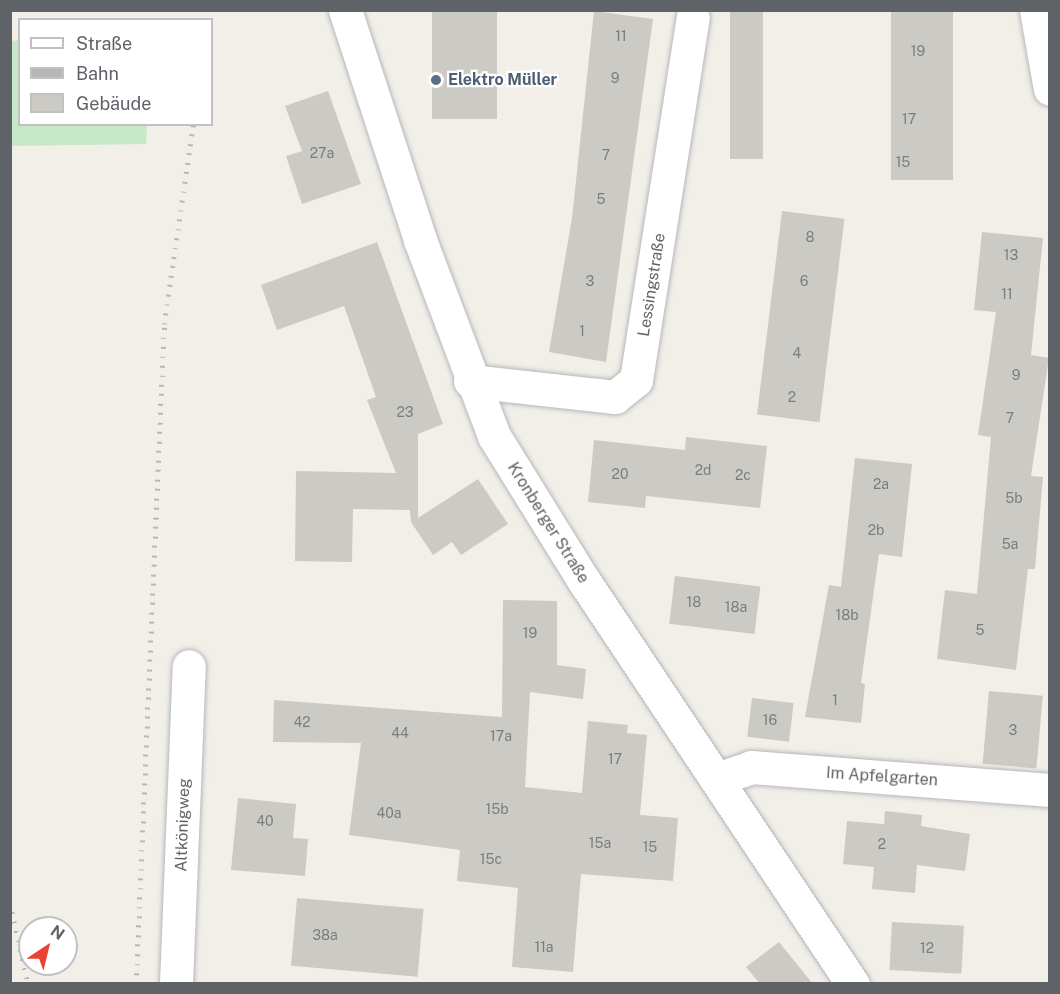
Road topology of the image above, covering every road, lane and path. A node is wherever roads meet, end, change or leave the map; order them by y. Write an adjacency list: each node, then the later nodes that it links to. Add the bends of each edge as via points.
1 (345, 10): 5 (street, Kronberger Straße)
2 (1036, 10): 4 (street)
3 (693, 17): 5 (street, Lessingstraße, via 636,380 615,397)
4 (1050, 89)
5 (470, 381): 7 (street, Kronberger Straße, via 524,487)
6 (189, 666): 9 (street, Altkönigweg)
7 (717, 779): 8 (street, Im Apfelgarten, via 751,766); 10 (street, Kronberger Straße)
8 (1050, 789)
9 (176, 984)
10 (853, 984)

